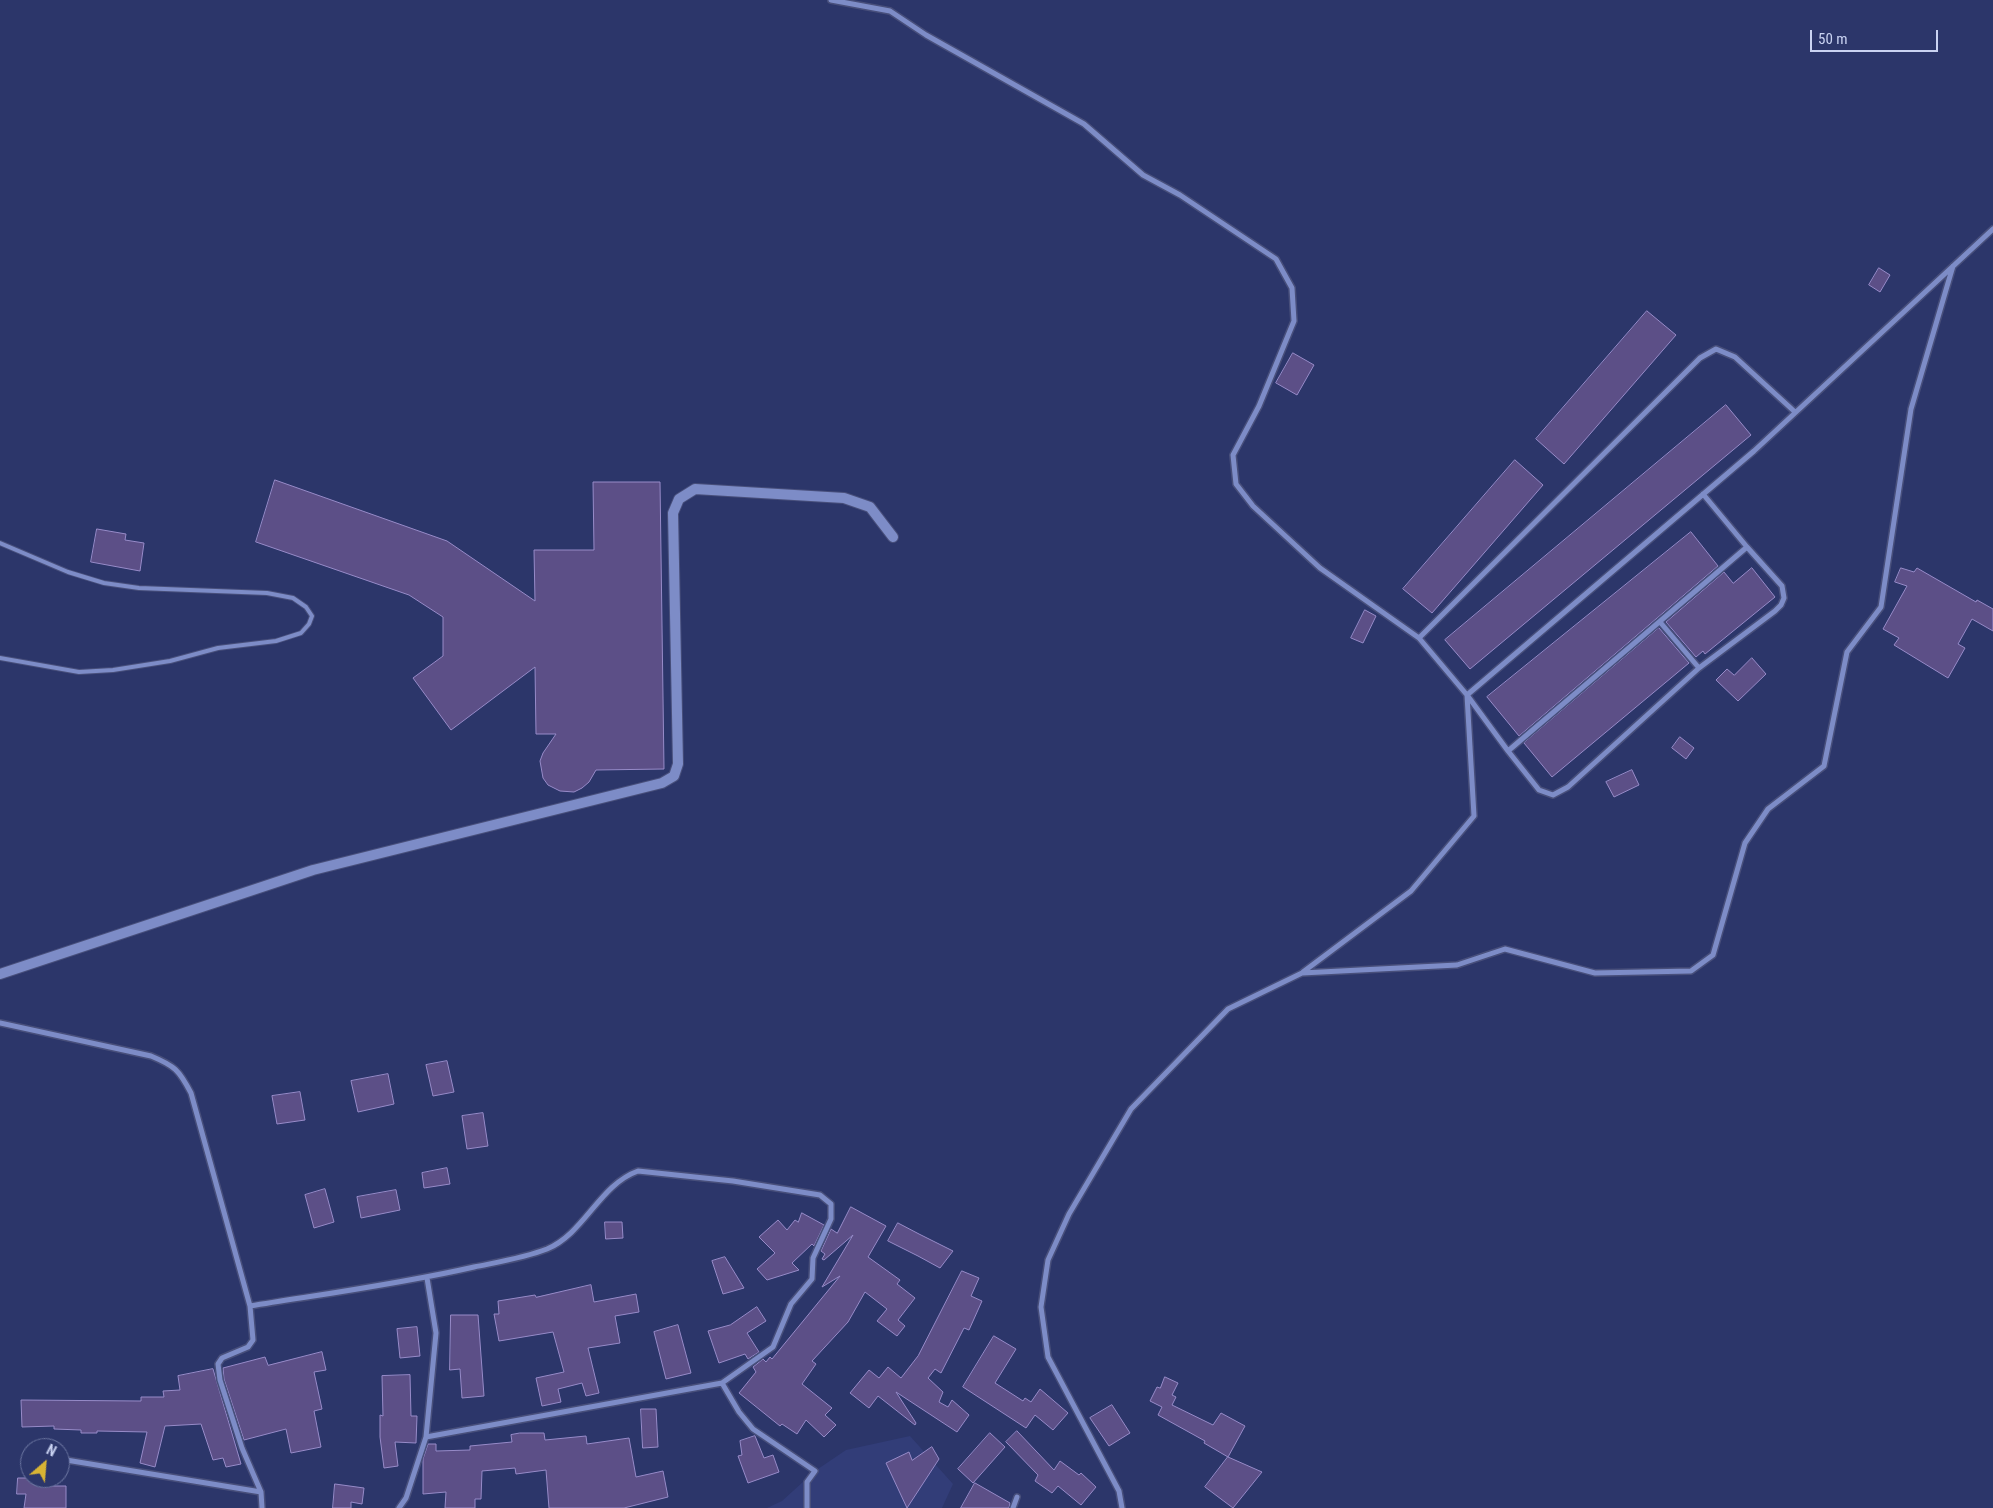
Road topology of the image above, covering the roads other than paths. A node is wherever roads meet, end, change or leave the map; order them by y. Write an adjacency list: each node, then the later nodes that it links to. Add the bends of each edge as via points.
1 (831, 0): 10 (street, via 890,11 926,35 1084,124 1142,175 1180,194 1276,258 1292,288 1294,321 1259,406 1233,455 1236,484 1253,506 1320,568)
2 (1993, 229): 3 (street)
3 (1953, 266): 4 (street); 15 (street, via 1911,409 1881,607 1847,652 1824,766 1768,810 1745,843 1713,955 1691,971 1595,973 1504,949 1457,965)
4 (1795, 412): 5 (street); 10 (street, via 1735,357 1716,349 1700,358)
5 (1704, 494): 8 (street); 13 (street)
6 (893, 537): 16 (street, via 870,507 844,498 694,489 679,499 673,513 678,764 674,776 662,782 312,870)
7 (0, 543): 11 (lane, via 68,572 104,582 139,588 267,593 293,598 312,616 301,633 276,641 218,648 170,661 113,670 79,672)
8 (1747, 548): 9 (street); 12 (street, via 1782,586 1784,598 1775,611)
9 (1660, 622): 12 (street); 14 (street)
10 (1419, 638): 13 (street)
11 (0, 658)
12 (1699, 668): 14 (street, via 1568,787 1554,794 1539,790)
13 (1467, 695): 14 (street); 15 (street, via 1474,816 1411,891)
14 (1508, 751)
15 (1302, 973): 29 (street, via 1228,1009 1131,1109 1069,1214 1048,1260 1041,1308 1048,1357 1118,1491)
16 (0, 974)
17 (0, 1023): 19 (street, via 170,1063 191,1094)
18 (427, 1278): 19 (street); 20 (street, via 549,1248 566,1238 626,1175 638,1171 820,1195 830,1204 831,1219 813,1258 812,1280 791,1304 774,1347); 21 (street, via 436,1334)
19 (250, 1306): 23 (street, via 252,1340 248,1347 222,1358 218,1364 242,1448)
20 (722, 1383): 21 (street); 27 (street, via 739,1412 754,1429 815,1471 807,1482)
21 (426, 1437): 26 (street, via 406,1498)
22 (70, 1461): 23 (street)
23 (261, 1492): 25 (street)
24 (1018, 1497): 28 (street)
25 (262, 1508)
26 (399, 1508)
27 (807, 1508)
28 (1013, 1508)
29 (1122, 1508)

